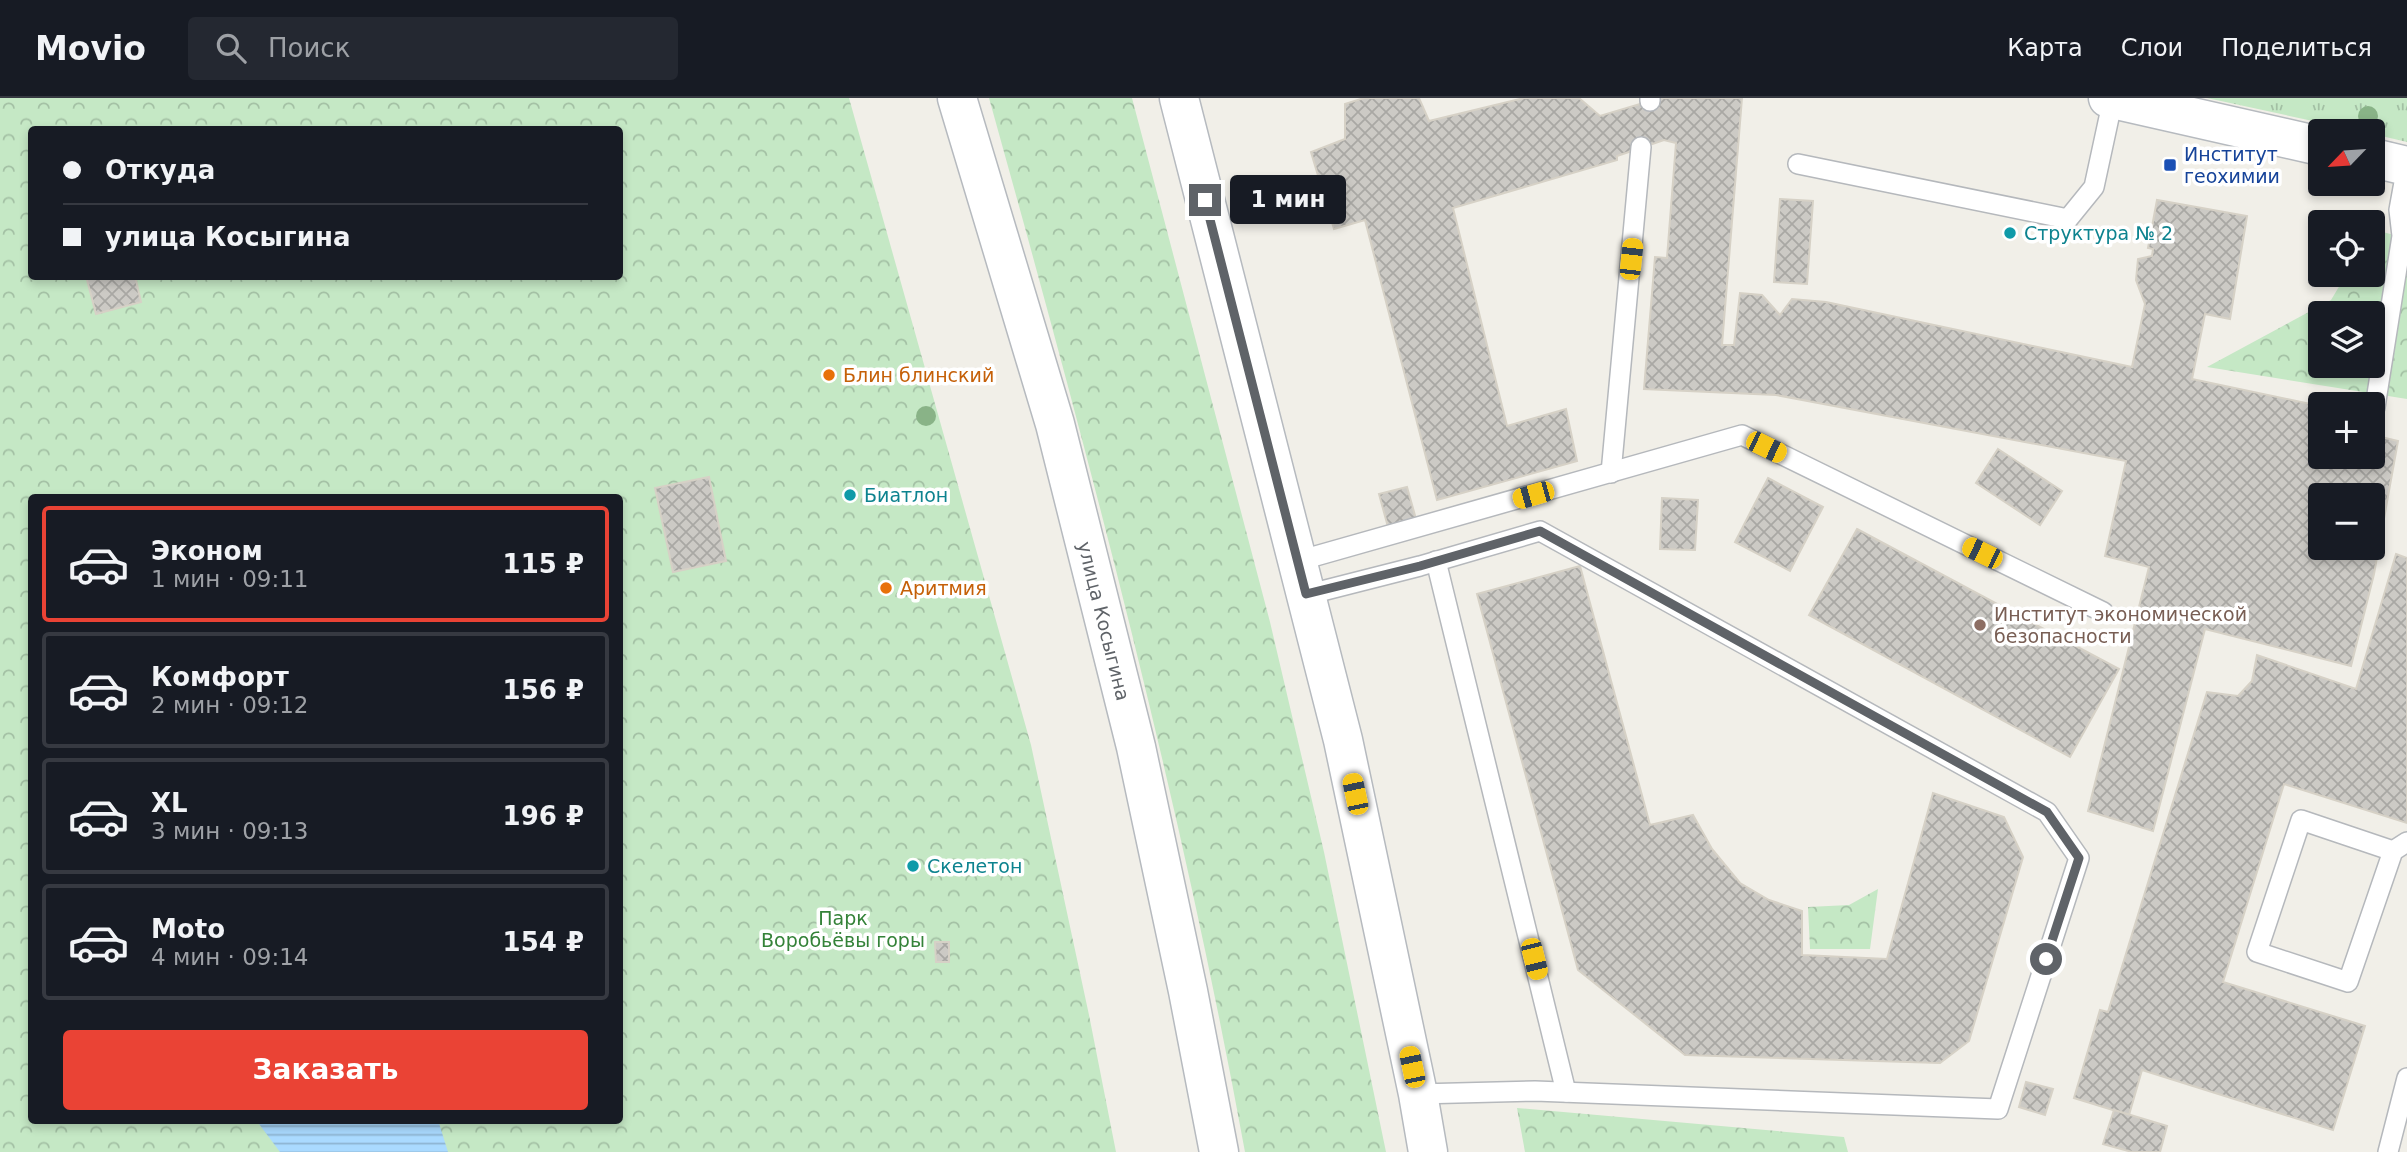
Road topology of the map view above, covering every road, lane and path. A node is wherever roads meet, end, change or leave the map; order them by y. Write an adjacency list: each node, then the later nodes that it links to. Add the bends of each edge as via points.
1 (957, 98): 18 (main road, улица Косыгина, via 1055,425 1129,720)
2 (1179, 98): 12 (main road)
3 (2110, 99): 4 (main road); 7 (lane, via 2094,187 2068,219)
4 (2308, 143)
5 (1641, 147): 10 (lane)
6 (2385, 161): 8 (main road)
7 (1798, 164)
8 (2407, 166): 9 (lane, via 2399,210 2402,236)
9 (2377, 392)
10 (1611, 473): 12 (lane); 13 (lane, via 1742,435)
11 (1436, 561): 12 (lane); 16 (lane); 16 (lane, via 1540,531 2047,812 2079,858 1998,1109)
12 (1302, 578): 17 (main road, via 1343,740)
13 (2103, 612)
14 (2400, 846): 14 (lane, via 2301,820 2257,952 2348,982)
15 (2407, 1079): 20 (lane)
16 (1566, 1092): 17 (lane)
17 (1418, 1094): 19 (main road)
18 (1219, 1152)
19 (1428, 1152)
20 (2388, 1152)

